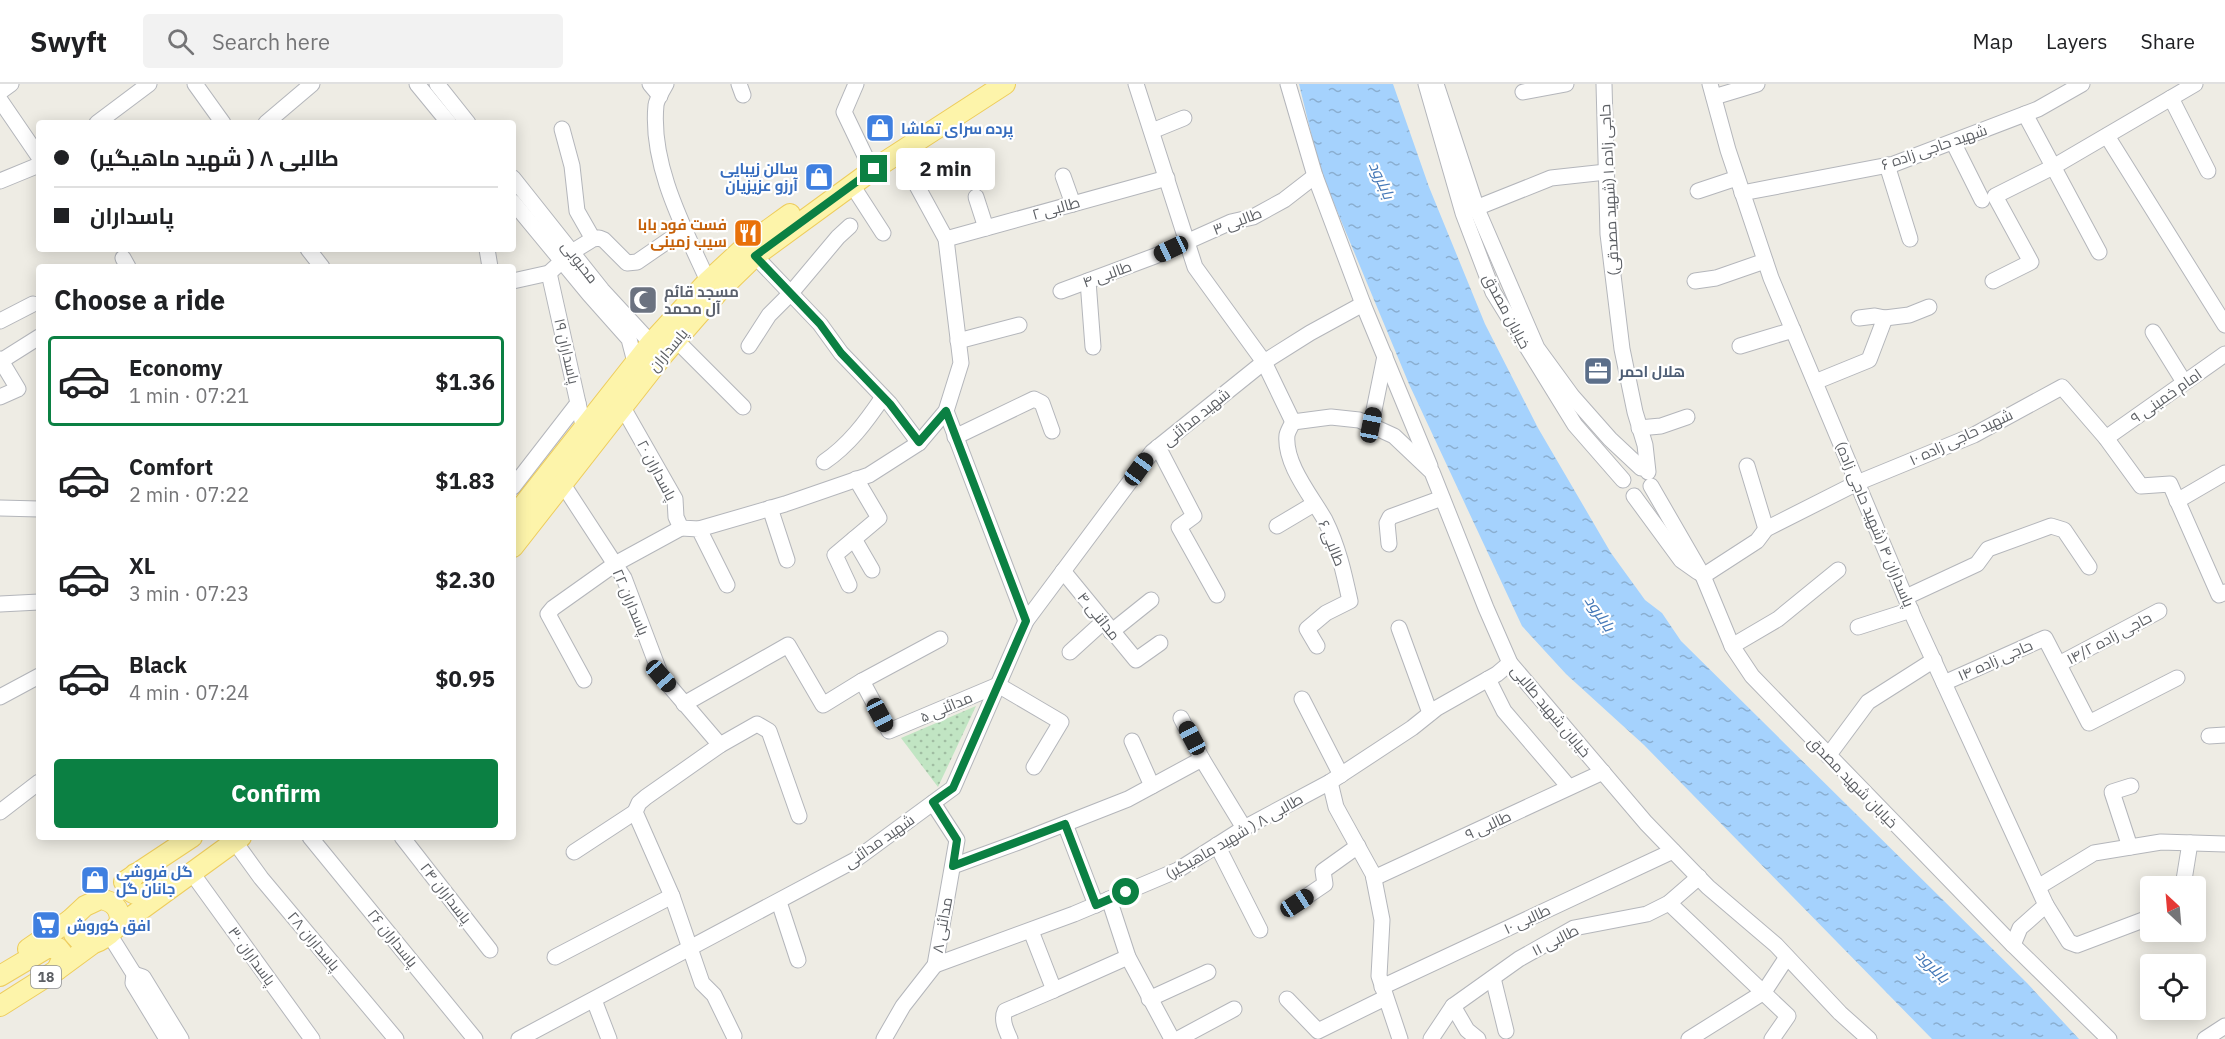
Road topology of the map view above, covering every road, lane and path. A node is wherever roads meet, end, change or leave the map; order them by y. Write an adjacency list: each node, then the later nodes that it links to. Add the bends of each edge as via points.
1 (11, 84): 21 (street)
2 (149, 84): 27 (street)
3 (195, 84): 28 (street)
4 (312, 84): 29 (street)
5 (417, 84): 30 (street)
6 (436, 84): 31 (street)
7 (856, 84): 38 (street, via 844,112)
8 (981, 84): 38 (main road, پاسداران)
9 (1005, 84): 37 (main road, پاسداران)
10 (1136, 84): 33 (street)
11 (1288, 84): 45 (street)
12 (1426, 84): 57 (street, خیابان مصدق)
13 (1436, 84): 57 (street, خیابان مصدق)
14 (1566, 84): 22 (street)
15 (1604, 84): 43 (street, حاجی زاده ۱ (شهید مصدقی))
16 (1757, 84): 20 (street)
17 (2082, 84): 25 (street, شهید حاجی زاده ۶)
18 (2191, 85): 23 (street)
19 (659, 88): 60 (street, via 658,147 667,186)
20 (1712, 90): 46 (street, پاسداران ۴ (شهید حاجی زاده))
21 (0, 92)
22 (1523, 92)
23 (2170, 98): 34 (street); 42 (street)
24 (0, 100): 36 (street)
25 (2025, 114): 35 (street, شهید حاجی زاده ۶); 41 (street)
26 (1184, 118): 33 (street)
27 (101, 120)
28 (221, 120)
29 (270, 120)
30 (447, 120)
31 (466, 120)
32 (562, 129): 62 (street, via 578,211)
33 (1152, 131): 47 (street)
34 (2107, 136): 41 (street); 81 (street)
35 (1953, 142): 39 (street, شهید حاجی زاده ۶); 54 (street)
36 (36, 153)
37 (899, 153): 50 (main road, پاسداران); 63 (street)
38 (867, 160): 72 (main road, پاسداران, via 747,245)
39 (1887, 165): 52 (street, شهید حاجی زاده ۶); 64 (street)
40 (36, 166): 48 (street)
41 (2053, 167): 66 (street); 75 (street, via 1995,196 2031,262)
42 (2208, 171)
43 (1606, 172): 57 (street, via 1551,178); 107 (street, حاجی زاده ۱ (شهید مصدقی), via 1608,234 1622,349)
44 (1063, 176): 55 (street)
45 (1315, 176): 65 (street, طالبی ۳, via 1253,217); 79 (street)
46 (1737, 177): 51 (street); 52 (street, پاسداران ۴ (شهید حاجی زاده))
47 (1167, 178): 55 (street, طالبی ۲); 65 (street)
48 (0, 181)
49 (516, 182): 67 (street, محبوبی)
50 (852, 185): 61 (street); 68 (main road, پاسداران)
51 (1698, 191)
52 (1742, 193): 69 (street, پاسداران ۴ (شهید حاجی زاده))
53 (976, 196): 59 (street)
54 (1982, 200)
55 (1073, 204): 59 (street, طالبی ۲)
56 (516, 205): 67 (street, محبوبی)
57 (1470, 211): 116 (street, خیابان مصدق, via 1537,348); 125 (street, خیابان مصدق, via 1493,292 1575,425)
58 (850, 226): 77 (street)
59 (986, 228): 63 (street, طالبی ۲)
60 (685, 229): 62 (street, via 632,264 604,240); 72 (street)
61 (883, 233)
62 (592, 239): 67 (street)
63 (946, 239): 90 (street)
64 (1910, 239)
65 (1186, 241): 73 (street, طالبی ۴); 97 (street, via 1194,267)
66 (2099, 252)
67 (566, 256): 70 (street); 89 (street, محبوبی); 98 (street, محبوبی, via 629,339)
68 (755, 256): 77 (street); 89 (main road, پاسداران)
69 (1765, 261): 74 (street); 86 (street, پاسداران ۴ (شهید حاجی زاده))
70 (549, 273): 71 (street); 103 (street, پاسداران ۱۹)
71 (516, 280)
72 (708, 281): 89 (main road, پاسداران)
73 (1088, 281): 76 (street, طالبی ۴); 93 (street)
74 (1695, 281)
75 (1993, 281)
76 (1061, 291)
77 (791, 293): 91 (street, via 769,315); 102 (street)
78 (33, 304): 84 (street)
79 (1363, 304): 95 (street); 97 (street, شهید مدائنی)
80 (1929, 307): 83 (street, via 1910,315)
81 (2223, 316)
82 (1859, 318): 83 (street)
83 (1885, 318): 99 (street, via 1869,360)
84 (0, 321)
85 (1018, 325): 90 (street)
86 (1793, 330): 92 (street); 99 (street, پاسداران ۴ (شهید حاجی زاده))
87 (2153, 332): 100 (street)
88 (36, 339): 96 (street)
89 (664, 341): 98 (main road, پاسداران); 104 (main road, پاسداران); 105 (street, محبوبی)
90 (958, 341): 106 (street, via 961,363)
91 (749, 346)
92 (1740, 346)
93 (1093, 347)
94 (2225, 354): 100 (street, امام خمینی ۹)
95 (1385, 356): 110 (street); 121 (street)
96 (1, 360): 101 (street, via 18,388)
97 (1264, 362): 109 (street); 118 (street, شهید مدائنی)
98 (634, 363): 112 (main road, پاسداران)
99 (1815, 382): 128 (street, پاسداران ۴ (شهید حاجی زاده))
100 (2184, 382): 115 (street, امام خمینی ۹)
101 (0, 397)
102 (883, 397): 117 (street); 119 (street, via 842,450)
103 (578, 403): 112 (street, پاسداران ۱۹); 126 (street)
104 (622, 406): 127 (main road, پاسداران); 138 (street, پاسداران ۲۰, via 675,499)
105 (743, 407)
106 (946, 411): 114 (street); 117 (street)
107 (1635, 412): 111 (street, حاجی زاده ۱ (شهید مصدقی)); 116 (street, via 1632,430 1622,439)
108 (1687, 417): 111 (street)
109 (1293, 422): 110 (street, خیابان شهید طالبی, via 1330,417); 132 (street, طالبی ۶, via 1287,435 1290,455)
110 (1371, 425): 121 (street, خیابان شهید طالبی, via 1395,436)
111 (1639, 428): 123 (street, حاجی زاده ۱ (شهید مصدقی), via 1645,445)
112 (584, 430): 136 (main road, پاسداران)
113 (1052, 431): 114 (street, via 1042,403 1034,399)
114 (955, 437): 160 (street)
115 (2106, 438): 128 (street, شهید حاجی زاده ۱۰, via 2062,387 1974,435); 131 (street, via 2141,486 2170,484)
116 (1610, 439): 123 (street, خیابان مصدق)
117 (919, 442): 124 (street, via 869,475)
118 (1158, 447): 149 (street, شهید مدائنی); 154 (street, via 1194,516 1179,527)
119 (824, 462)
120 (1747, 466): 139 (street)
121 (1432, 472): 130 (street, خیابان شهید طالبی)
122 (2225, 473): 131 (street)
123 (1647, 475): 125 (street, via 1629,470); 129 (street, via 1643,495); 150 (street, خیابان شهید مصدق)
124 (856, 479): 134 (street); 141 (street, via 879,518)
125 (1623, 480): 129 (street, via 1627,492)
126 (516, 483)
127 (562, 483): 142 (main road, پاسداران); 145 (street, پاسداران ۲۲)
128 (1857, 483): 139 (street, شهید حاجی زاده ۱۰); 158 (street, پاسداران ۴ (شهید حاجی زاده))
129 (1634, 496): 150 (street, via 1682,560)
130 (1442, 498): 143 (street, via 1390,517); 170 (street, خیابان شهید طالبی)
131 (2177, 501): 153 (street, via 2219,595)
132 (1314, 504): 137 (street); 166 (street, طالبی ۶, via 1342,564 1350,601 1326,613 1307,629)
133 (0, 508): 135 (street)
134 (770, 508): 140 (street); 144 (street)
135 (36, 509)
136 (516, 514)
137 (1277, 526)
138 (681, 528): 140 (street); 145 (street)
139 (1766, 528): 150 (street, شهید حاجی زاده ۱۰, via 1757,541)
140 (699, 529): 151 (street)
141 (854, 539): 147 (street); 152 (street, via 835,555)
142 (516, 543)
143 (1389, 544)
144 (787, 560)
145 (615, 564): 175 (street, via 548,614); 181 (street, پاسداران ۲۲, via 624,578 661,676)
146 (2089, 567): 158 (street, via 2064,530 2051,526 1988,549 1977,564)
147 (872, 570)
148 (1838, 570): 167 (street, via 1778,619)
149 (1063, 572): 160 (street, شهید مدائنی); 161 (street, مدائنی ۴)
150 (1703, 576): 167 (street, خیابان شهید مصدق)
151 (728, 585)
152 (849, 585)
153 (2225, 592)
154 (1218, 595)
155 (1151, 600): 161 (street)
156 (36, 602): 157 (street)
157 (0, 603)
158 (1908, 603): 162 (street); 169 (street, پاسداران ۴ (شهید حاجی زاده))
159 (2159, 611): 171 (street, حاجی زاده ۱۴/۲)
160 (1026, 621): 178 (street, شهید مدائنی)
161 (1107, 627): 165 (street, مدائنی ۴, via 1136,660); 168 (street)
162 (1858, 627)
163 (1399, 628): 182 (street)
164 (940, 639): 176 (street)
165 (1160, 642)
166 (1317, 646)
167 (1732, 646): 186 (street, خیابان شهید مصدق, via 1752,676)
168 (1070, 652)
169 (1934, 660): 177 (street, پاسداران ۴ (شهید حاجی زاده)); 186 (street, via 1868,702)
170 (1510, 663): 174 (street, طالبی ۸ ( شهید ماهیگیر)); 189 (street, خیابان شهید طالبی)
171 (2059, 664): 173 (street, via 2089,723); 177 (street, حاجی زاده ۱۴, via 2046,638)
172 (36, 678): 179 (street)
173 (2177, 678)
174 (1488, 679): 182 (street, طالبی ۸ ( شهید ماهیگیر)); 194 (street, via 1504,711)
175 (584, 680)
176 (862, 681): 178 (street, مدائنی ۵, via 889,732); 181 (street, via 823,705 788,645)
177 (1944, 683): 218 (street, پاسداران ۴ (شهید حاجی زاده))
178 (998, 686): 188 (street, via 1061,722); 195 (street, شهید مدائنی, via 953,788)
179 (0, 697)
180 (1302, 699): 190 (street)
181 (684, 704): 185 (street, پاسداران ۲۲)
182 (1430, 713): 190 (street, طالبی ۸ ( شهید ماهیگیر))
183 (1181, 718): 187 (street)
184 (1132, 741): 192 (street)
185 (720, 745): 196 (street, via 639,803); 198 (street, via 758,724 769,731)
186 (1828, 756): 232 (street, خیابان شهید مصدق)
187 (1202, 759): 192 (street); 200 (street)
188 (1034, 767)
189 (1603, 772): 194 (street, طالبی ۹); 210 (street, خیابان شهید طالبی)
190 (1335, 779): 200 (street, طالبی ۸ ( شهید ماهیگیر)); 208 (street, via 1336,807)
191 (36, 784): 197 (street)
192 (1152, 786): 199 (street)
193 (2131, 786): 209 (street, via 2112,792)
194 (1569, 787): 216 (street, طالبی ۹)
195 (933, 802): 212 (street, مدائنی ۸, via 957,840); 221 (street, شهید مدائنی, via 855,860)
196 (635, 812): 211 (street); 219 (street)
197 (0, 813)
198 (800, 816)
199 (1065, 824): 212 (street); 222 (street)
200 (1244, 828): 207 (street, طالبی ۸ ( شهید ماهیگیر))
201 (187, 840): 214 (main road, 18)
202 (312, 840): 263 (street, پاسداران ۲۶)
203 (404, 840): 234 (street, پاسداران ۲۴)
204 (233, 843): 213 (main road, 18); 214 (main road, via 199,859 143,895 130,891); 262 (street, پاسداران ۲۸)
205 (2190, 843): 206 (street); 209 (street); 215 (street)
206 (2225, 844)
207 (1217, 845): 222 (street, طالبی ۸ ( شهید ماهیگیر), via 1178,870); 229 (street)
208 (1358, 846): 216 (street); 223 (street, via 1323,870 1325,884)
209 (2130, 847): 218 (street, via 2094,853)
210 (1673, 851): 217 (street, خیابان شهید طالبی); 248 (street, طالبی ۱۰)
211 (574, 852)
212 (953, 866): 239 (street, مدائنی ۸)
213 (192, 873): 228 (main road, 18); 261 (street, پاسداران ۳۰)
214 (135, 874): 220 (main road, 18)
215 (2185, 876)
216 (1374, 878): 248 (street, via 1382,920 1378,976)
217 (1699, 878): 224 (street, طالبی ۱۱); 237 (street, خیابان شهید طالبی)
218 (2038, 887): 225 (street, پاسداران ۴ (شهید حاجی زاده))
219 (672, 896): 233 (street); 235 (street)
220 (100, 898): 226 (main road, 18); 228 (main road, via 118,909 120,921)
221 (779, 902): 233 (street, شهید مدائنی); 238 (street)
222 (1102, 902): 230 (street, طالبی ۸ ( شهید ماهیگیر)); 236 (street)
223 (1297, 903)
224 (1669, 903): 245 (street, طالبی ۱۱, via 1647,914 1574,928); 247 (street)
225 (2046, 905): 227 (street, پاسداران ۴ (شهید حاجی زاده), via 2069,942 2077,945); 232 (street, via 2020,928)
226 (70, 920): 231 (main road, via 77,938); 240 (main road, 18)
227 (2140, 921)
228 (113, 930): 231 (main road, 18); 243 (street)
229 (1260, 930)
230 (1031, 931): 239 (street, طالبی ۸ ( شهید ماهیگیر)); 246 (street)
231 (91, 945): 241 (main road, 18)
232 (2013, 945): 276 (street, خیابان شهید مصدق)
233 (691, 949): 249 (street, شهید مدائنی); 258 (street, via 702,983 714,996)
234 (490, 950)
235 (555, 957)
236 (1128, 957): 246 (street); 250 (street)
237 (1787, 957): 247 (street); 275 (street, خیابان شهید طالبی)
238 (798, 960)
239 (935, 965): 266 (street, مدائنی ۸, via 903,1006)
240 (0, 969)
241 (57, 970): 244 (main road, via 62,953 53,947); 252 (main road, 18)
242 (1208, 972): 250 (street)
243 (134, 974): 259 (street, via 133,983); 260 (street, via 143,977)
244 (0, 976)
245 (1493, 978): 253 (street, طالبی ۱۱); 256 (street)
246 (1054, 990): 267 (street, via 1005,1011)
247 (1764, 992): 273 (street); 274 (street, via 1788,1016)
248 (1383, 993): 251 (street, طالبی ۱۰, via 1318,1031); 270 (street)
249 (594, 999): 257 (street, شهید مدائنی); 265 (street)
250 (1149, 999): 268 (street)
251 (1287, 999)
252 (0, 1006)
253 (1453, 1006): 271 (street, طالبی ۱۱); 272 (street, via 1467,1030)
254 (1234, 1009): 269 (street)
255 (2225, 1026): 277 (street)
256 (1506, 1031)
257 (539, 1034): 264 (street, شهید مدائنی)
258 (734, 1036)
259 (167, 1039)
260 (181, 1039)
261 (312, 1039)
262 (396, 1039)
263 (475, 1039)
264 (519, 1039)
265 (609, 1039)
266 (884, 1039)
267 (1010, 1039)
268 (1172, 1039)
269 (1178, 1039)
270 (1400, 1039)
271 (1431, 1039)
272 (1478, 1039)
273 (1689, 1039)
274 (1772, 1039)
275 (1869, 1039)
276 (2109, 1039)
277 (2205, 1039)

